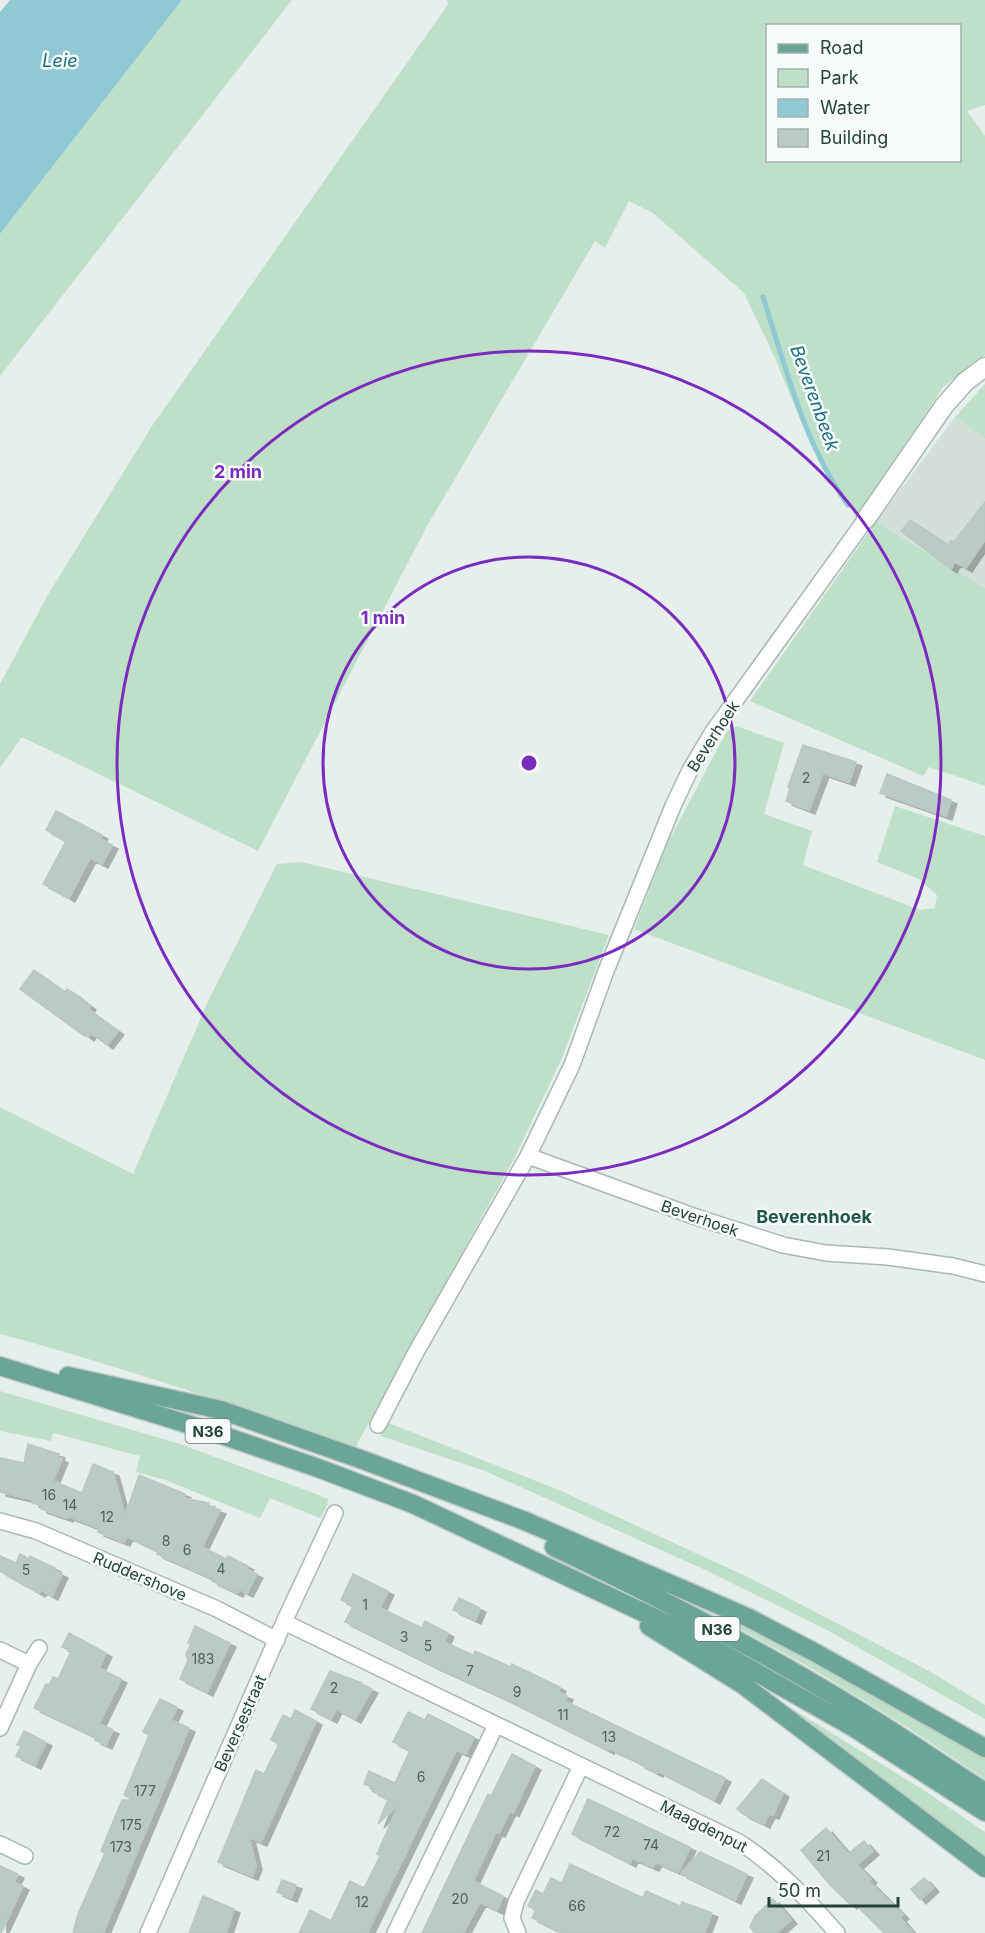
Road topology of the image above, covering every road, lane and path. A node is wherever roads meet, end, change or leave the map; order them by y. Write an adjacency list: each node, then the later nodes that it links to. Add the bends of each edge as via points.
1 (985, 367): 2 (street, Beverhoek, via 944,406)
2 (866, 519): 3 (street, Beverhoek, via 712,733 690,770 610,960 572,1065)
3 (528, 1156): 4 (street, Beverhoek, via 783,1245 953,1266); 6 (street, Beverhoek)
4 (985, 1274)
5 (0, 1365): 7 (main road, N36, via 221,1410); 10 (main road, N36, via 318,1468 413,1504)
6 (378, 1425)
7 (437, 1489): 18 (main road, via 525,1521 749,1618); 20 (main road, N36, via 720,1631 862,1712)
8 (334, 1513): 11 (street, Beversestraat)
9 (0, 1521): 12 (street, Ruddershove, via 36,1531 217,1609)
10 (579, 1582): 21 (main road, N36, via 687,1633 841,1720); 24 (main road, via 742,1684)
11 (284, 1622): 12 (street, Beversestraat); 16 (street, Maagdenput)
12 (277, 1640): 25 (street, Beversestraat)
13 (39, 1648): 15 (street)
14 (0, 1650): 15 (street)
15 (29, 1664): 17 (street)
16 (496, 1725): 19 (street, Maagdenput); 26 (street)
17 (0, 1728)
18 (985, 1748)
19 (581, 1766): 27 (street, via 516,1902 512,1918); 28 (street, Maagdenput, via 739,1842 800,1890)
20 (985, 1792)
21 (985, 1812)
22 (0, 1844): 23 (street)
23 (25, 1856)
24 (985, 1868)
25 (148, 1933)
26 (395, 1933)
27 (518, 1933)
28 (837, 1933)

